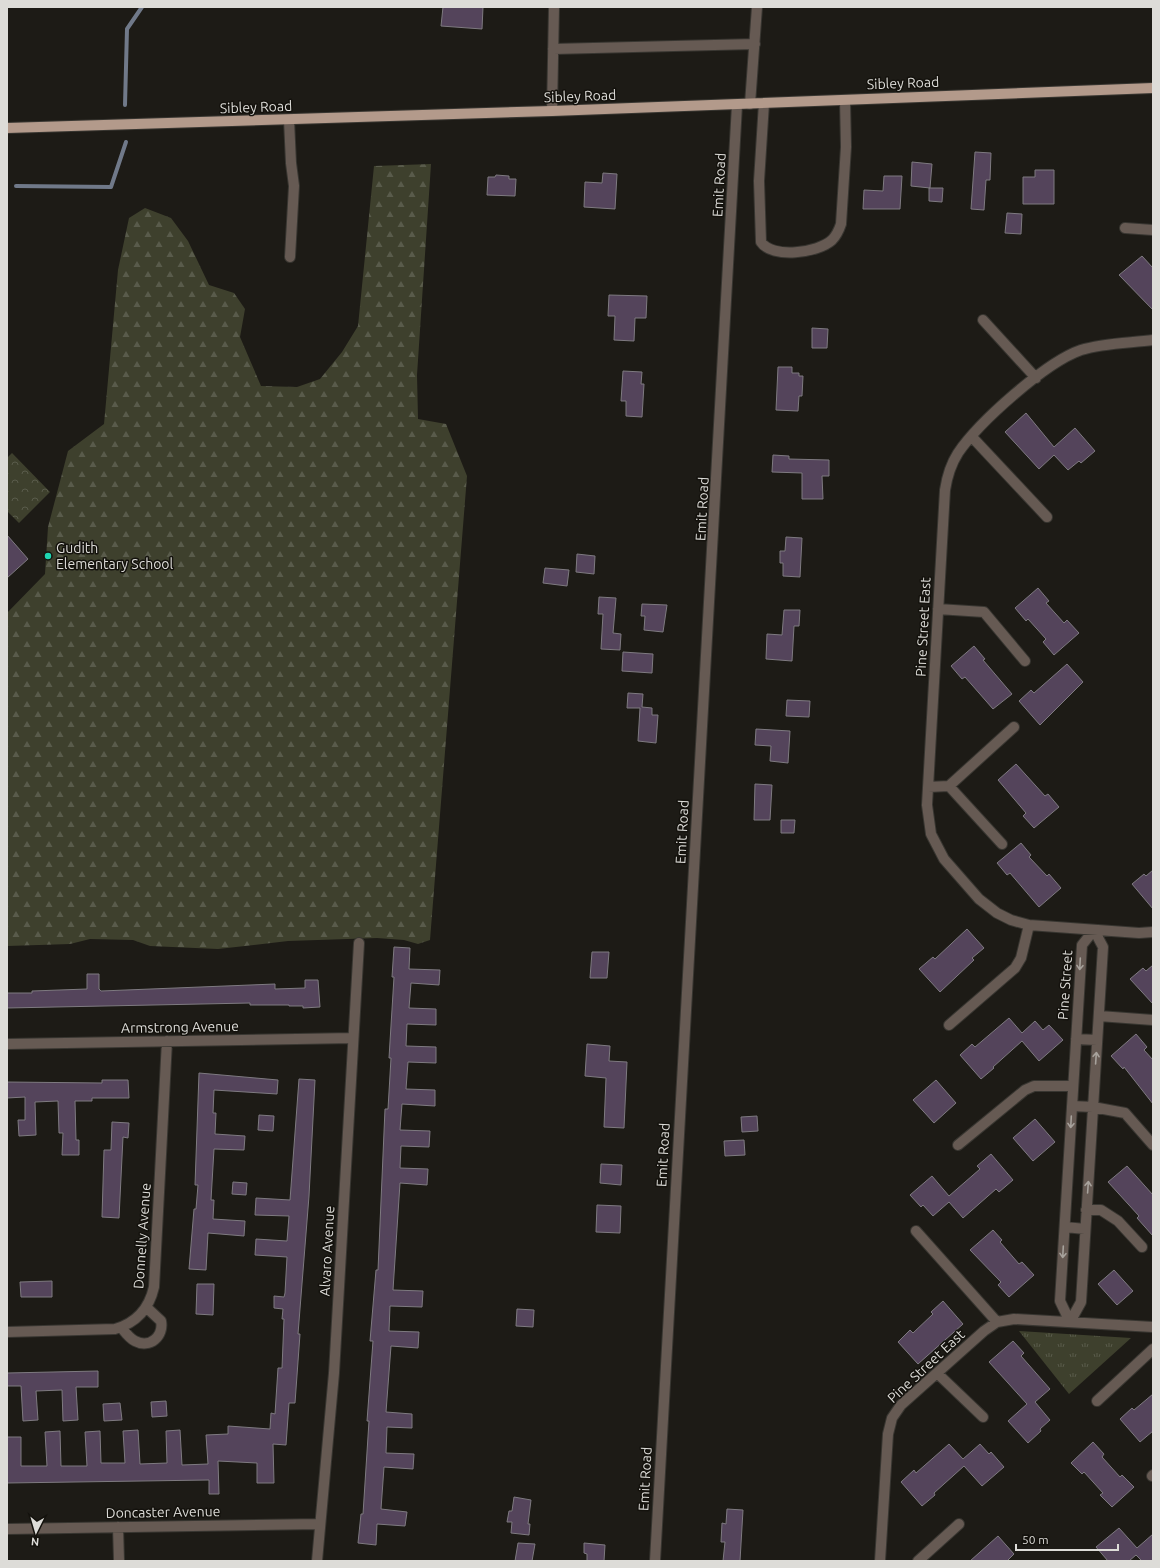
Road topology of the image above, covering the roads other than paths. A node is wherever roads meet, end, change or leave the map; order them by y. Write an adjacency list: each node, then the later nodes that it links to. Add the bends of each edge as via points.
1 (554, 7): 4 (street)
2 (757, 7): 3 (street)
3 (755, 44): 4 (street); 8 (street)
4 (553, 50): 10 (street)
5 (1153, 88): 6 (main road, Sibley Road)
6 (845, 100): 7 (main road, Sibley Road); 7 (street, via 846,147 841,224 838,233 822,245 794,252 770,250 761,242 759,181)
7 (764, 103): 8 (main road, Sibley Road)
8 (750, 104): 9 (main road, Sibley Road)
9 (737, 105): 10 (main road, Sibley Road); 65 (street, Emit Road, via 718,481 669,1282)
10 (552, 111): 11 (main road, Sibley Road)
11 (289, 120): 12 (main road, Sibley Road); 15 (street, via 294,186)
12 (7, 128)
13 (1125, 228): 14 (street)
14 (1153, 230)
15 (290, 257)
16 (983, 320): 18 (street)
17 (1153, 340): 18 (street, Pine Street East, via 1080,350)
18 (1036, 378): 19 (street, Pine Street East, via 1002,405)
19 (972, 437): 20 (street); 21 (street, Pine Street East, via 952,464 947,480)
20 (1047, 517)
21 (938, 608): 22 (street, via 984,612); 25 (street, Pine Street East)
22 (1025, 661)
23 (1014, 727): 24 (street)
24 (949, 786): 25 (street); 26 (street)
25 (928, 787): 27 (street, Pine Street East, via 927,820 944,859 988,907 1011,920)
26 (1002, 844)
27 (1029, 925): 28 (street, Pine Street East); 33 (street, via 1021,958 1015,968)
28 (1094, 930): 29 (street, Pine Street East); 31 (street, via 1103,947); 35 (street, Pine Street, one-way to 35, via 1082,945)
29 (1153, 932)
30 (359, 943): 34 (street, Alvaro Avenue)
31 (1099, 1016): 32 (street); 36 (street)
32 (1153, 1020)
33 (949, 1025)
34 (353, 1038): 37 (street, Armstrong Avenue); 59 (street, Alvaro Avenue, via 334,1373)
35 (1076, 1039): 36 (street); 39 (street, Pine Street)
36 (1097, 1040): 41 (street, one-way to 36)
37 (168, 1041): 38 (street, Armstrong Avenue); 49 (street, Donnelly Avenue, via 154,1288)
38 (7, 1044)
39 (1073, 1086): 40 (street, Pine Street); 42 (street, via 1034,1086 1025,1090)
40 (1072, 1106): 41 (street); 45 (street, Pine Street, one-way to 45)
41 (1093, 1107): 43 (street, via 1125,1113); 44 (street, one-way to 41)
42 (958, 1145)
43 (1153, 1145)
44 (1086, 1210): 46 (street); 48 (street, via 1101,1210 1118,1221)
45 (1065, 1227): 46 (street); 51 (street, Pine Street, one-way to 51, via 1060,1301)
46 (1085, 1229): 51 (street, via 1081,1302)
47 (916, 1231): 50 (street)
48 (1142, 1247)
49 (146, 1308): 52 (street, Donnelly Avenue, via 137,1318); 52 (street, via 161,1321 161,1332 156,1340 145,1343 134,1341)
50 (997, 1322): 51 (street, via 1014,1319); 56 (street, Pine Street East)
51 (1070, 1322): 53 (street)
52 (122, 1327): 54 (street, Donnelly Avenue, via 106,1331)
53 (1153, 1327)
54 (7, 1332)
55 (1153, 1349): 57 (street)
56 (937, 1373): 58 (street); 66 (street, Pine Street East, via 901,1405 889,1426)
57 (1097, 1401)
58 (983, 1417)
59 (319, 1524): 61 (street, Doncaster Avenue); 64 (street, Alvaro Avenue)
60 (960, 1524): 67 (street)
61 (118, 1527): 62 (street, Doncaster Avenue); 63 (street)
62 (7, 1529)
63 (119, 1561)
64 (317, 1561)
65 (655, 1561)
66 (880, 1561)
67 (918, 1561)

